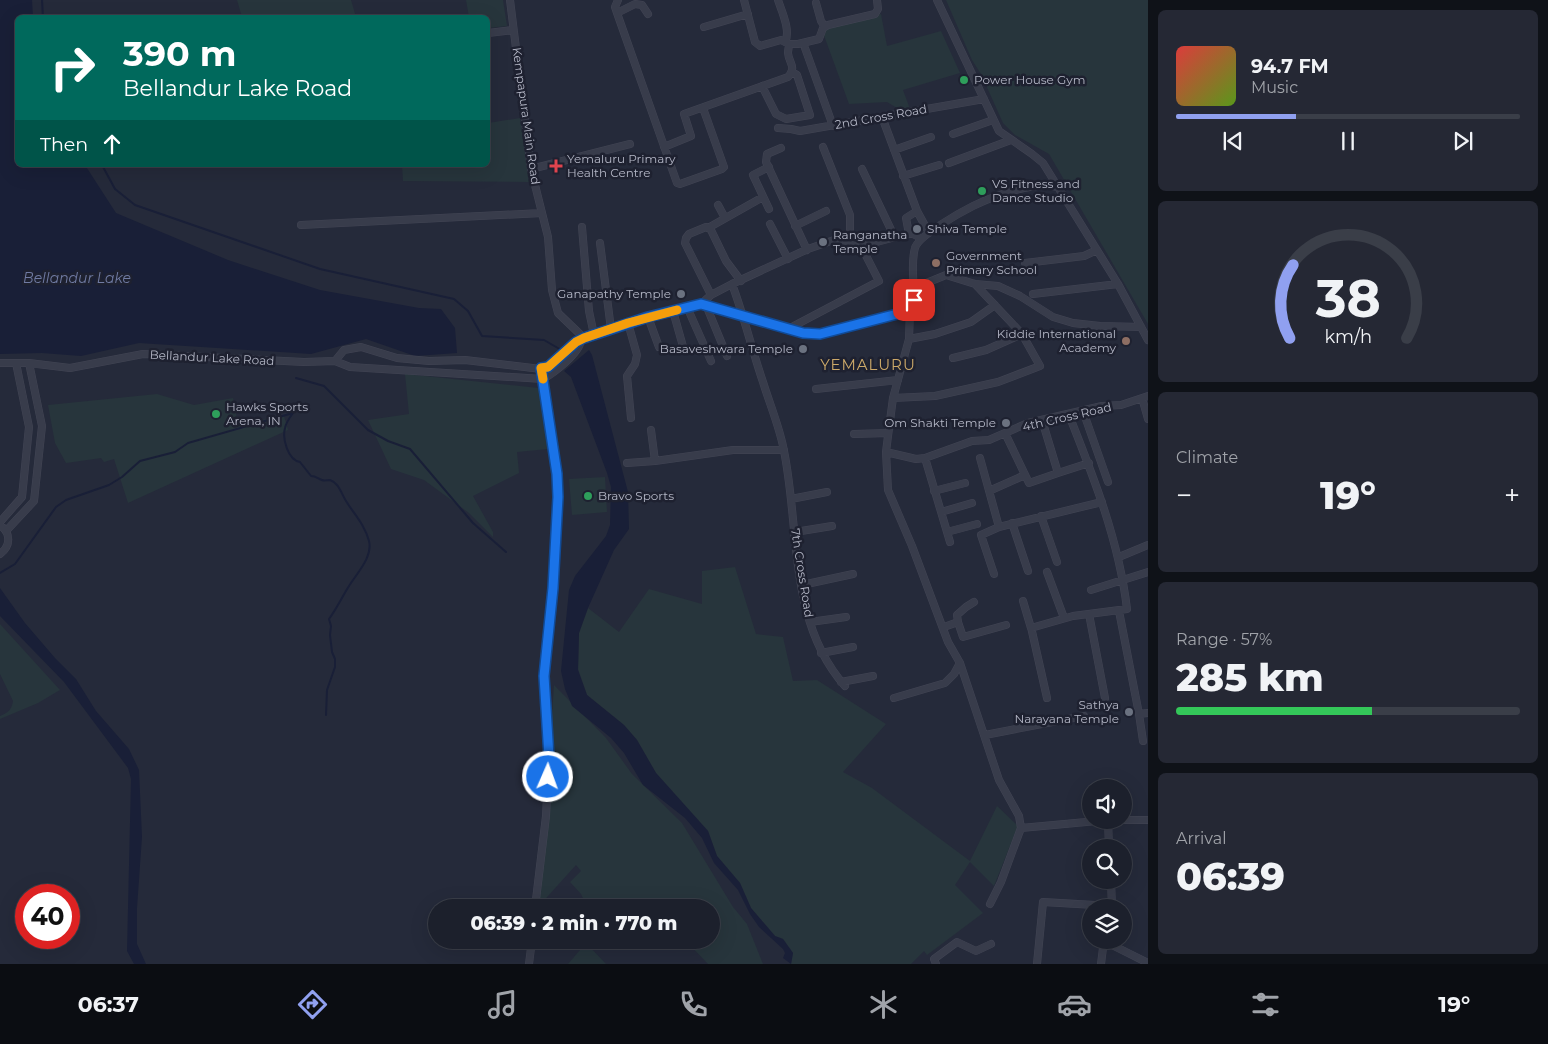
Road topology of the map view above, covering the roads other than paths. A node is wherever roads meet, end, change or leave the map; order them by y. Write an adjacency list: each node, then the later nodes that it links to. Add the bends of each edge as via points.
1 (510, 0): 13 (street, Kempapura Main Road)
2 (618, 0): 8 (street)
3 (744, 0): 10 (street)
4 (778, 0): 15 (street)
5 (877, 0): 12 (street, via 875,14)
6 (936, 0): 19 (street)
7 (816, 3): 12 (street)
8 (617, 13): 9 (street, via 642,4); 29 (street)
9 (648, 14)
10 (748, 14): 11 (street); 15 (street, via 755,42 760,46 781,40)
11 (704, 27)
12 (825, 27): 15 (street, via 819,39)
13 (513, 30): 14 (street); 36 (street, Kempapura Main Road)
14 (490, 33)
15 (787, 43): 17 (street)
16 (805, 48): 23 (street)
17 (792, 72): 18 (street, via 788,77); 18 (street, via 797,74 810,115 786,119 776,114)
18 (762, 86): 20 (street)
19 (984, 99): 21 (street, 2nd Cross Road); 22 (street)
20 (703, 108): 29 (street, via 684,114 691,136); 29 (street, via 724,164 722,169 677,183)
21 (882, 117): 23 (street, 2nd Cross Road); 32 (street)
22 (994, 120): 25 (street); 27 (street, via 999,131)
23 (833, 126): 24 (street, 2nd Cross Road, via 800,131)
24 (778, 128)
25 (953, 134)
26 (931, 137): 32 (street)
27 (1011, 140): 33 (street); 39 (street, via 1043,163)
28 (630, 144): 36 (street)
29 (664, 147)
30 (823, 147): 56 (street, via 850,215)
31 (781, 148): 35 (street, via 767,154)
32 (894, 150): 38 (street)
33 (949, 163)
34 (939, 165): 38 (street)
35 (768, 167): 40 (street, via 753,175); 49 (street)
36 (531, 169): 45 (street, Kempapura Main Road)
37 (862, 169): 54 (street)
38 (903, 176): 44 (street)
39 (1059, 187): 52 (street, via 1024,188 982,202); 60 (street)
40 (763, 197): 42 (street); 46 (street)
41 (718, 205): 46 (street)
42 (769, 209)
43 (826, 211): 49 (street)
44 (917, 211): 52 (street); 53 (street, via 906,218)
45 (542, 213): 48 (street); 85 (street, Kempapura Main Road, via 558,313)
46 (725, 218): 51 (street)
47 (770, 224): 61 (street)
48 (301, 225)
49 (796, 226): 59 (street)
50 (582, 227): 82 (street, via 588,311)
51 (708, 228): 63 (street); 69 (street, via 689,234 685,242)
52 (929, 233): 55 (street)
53 (909, 234): 54 (street); 55 (street)
54 (894, 236): 58 (street)
55 (921, 238): 67 (street, via 915,248)
56 (850, 242): 58 (street); 59 (street, via 834,240)
57 (600, 243): 79 (street)
58 (860, 244): 80 (street, via 879,281)
59 (807, 250): 61 (street)
60 (1097, 250): 62 (street, via 1084,256); 66 (street)
61 (788, 259): 63 (street)
62 (1025, 263)
63 (741, 281): 64 (street)
64 (732, 284): 69 (street); 75 (street, 7th Cross Road)
65 (975, 284): 67 (street, via 946,276); 71 (street); 78 (street, via 998,286 1053,317 1073,323)
66 (1118, 284): 68 (street); 78 (street)
67 (914, 288): 73 (street)
68 (1032, 294)
69 (711, 295): 70 (street)
70 (704, 304): 72 (street); 75 (street); 88 (street)
71 (995, 305): 81 (street); 83 (street, via 971,322)
72 (687, 307): 74 (street); 91 (street)
73 (910, 310): 80 (street, via 820,334); 83 (street)
74 (673, 311): 76 (street); 87 (street)
75 (741, 316): 80 (street); 110 (street, 7th Cross Road)
76 (648, 317): 77 (street); 86 (street)
77 (628, 323): 79 (street); 103 (street, via 638,355 627,376)
78 (1141, 327): 84 (street)
79 (611, 329): 82 (street)
80 (788, 329)
81 (1022, 334): 89 (street, via 986,350); 100 (street, via 1040,366 998,382 935,396)
82 (594, 335): 85 (street)
83 (909, 339): 97 (street)
84 (1148, 340)
85 (581, 341): 95 (street)
86 (659, 347)
87 (684, 350)
88 (727, 356)
89 (953, 358)
90 (335, 361): 94 (street, Bellandur Lake Road, via 143,354 70,368); 95 (street, via 344,350 361,347 397,358 465,360); 96 (street, Bellandur Lake Road, via 353,368)
91 (710, 361)
92 (0, 363): 93 (street, Bellandur Lake Road)
93 (16, 363): 94 (street, Bellandur Lake Road); 129 (street, via 29,427 23,488 22,496)
94 (29, 363): 134 (street, via 42,426 34,501)
95 (547, 370): 96 (street)
96 (543, 379): 177 (street, via 558,497 544,676 549,757 546,816)
97 (898, 380): 98 (street); 100 (street)
98 (816, 389)
99 (1145, 397): 101 (street, 4th Cross Road, via 1121,405); 104 (street, 4th Cross Road)
100 (893, 398): 107 (street)
101 (1083, 411): 102 (street, 4th Cross Road); 119 (street)
102 (1069, 414): 105 (street, 4th Cross Road); 116 (street)
103 (631, 418)
104 (1148, 419)
105 (1042, 420): 108 (street, 4th Cross Road); 117 (street)
106 (652, 430): 114 (street)
107 (888, 433): 109 (street); 111 (street)
108 (1005, 433): 112 (street, 4th Cross Road); 118 (street)
109 (854, 434)
110 (784, 450): 114 (street, via 733,450); 124 (street, 7th Cross Road)
111 (886, 452): 112 (street, 4th Cross Road); 159 (street, via 888,490)
112 (925, 458): 121 (street)
113 (980, 458): 122 (street)
114 (655, 461): 115 (street)
115 (626, 463)
116 (1089, 463): 117 (street); 125 (street)
117 (1058, 472): 118 (street, via 1029,484)
118 (1025, 475): 122 (street)
119 (1108, 482)
120 (965, 483): 121 (street)
121 (934, 491): 127 (street)
122 (989, 491): 133 (street)
123 (827, 492): 124 (street)
124 (791, 499): 135 (street, 7th Cross Road)
125 (1102, 502): 128 (street); 140 (street)
126 (972, 503): 127 (street)
127 (941, 512): 136 (street)
128 (1041, 516): 130 (street); 141 (street)
129 (0, 522)
130 (1012, 523): 133 (street); 142 (street)
131 (976, 524): 136 (street)
132 (832, 526): 135 (street)
133 (999, 527): 146 (street, via 981,536)
134 (3, 528): 139 (street, via 8,544)
135 (795, 532): 148 (street, 7th Cross Road)
136 (947, 532): 137 (street)
137 (950, 542)
138 (1148, 545): 140 (street)
139 (0, 554)
140 (1119, 557): 147 (street)
141 (1057, 562)
142 (1028, 571)
143 (1047, 572): 155 (street)
144 (1148, 572): 147 (street)
145 (853, 574): 148 (street)
146 (994, 574)
147 (1124, 579): 149 (street); 152 (street, via 1127,610)
148 (802, 585): 156 (street, 7th Cross Road)
149 (1091, 590)
150 (1023, 601): 160 (street)
151 (974, 602): 157 (street, via 958,615)
152 (1119, 612): 153 (street); 169 (street)
153 (1089, 614): 155 (street); 167 (street)
154 (846, 617): 156 (street)
155 (1064, 618): 160 (street)
156 (810, 622): 162 (street, 7th Cross Road)
157 (958, 622): 158 (street, via 963,637); 159 (street)
158 (1006, 625)
159 (944, 627): 163 (street)
160 (1030, 627): 166 (street)
161 (854, 647): 162 (street)
162 (821, 653): 164 (street, 7th Cross Road, via 843,684)
163 (960, 663): 165 (street, via 945,683); 171 (street)
164 (873, 676)
165 (894, 698)
166 (1046, 698)
167 (1105, 698)
168 (1148, 713): 169 (street)
169 (1139, 714): 172 (street)
170 (1084, 716): 171 (street)
171 (985, 735): 176 (street, via 999,780 1019,816)
172 (1143, 740)
173 (1132, 820): 174 (street)
174 (1148, 820)
175 (1082, 822): 176 (street)
176 (1021, 828): 178 (street)
177 (536, 899)
178 (990, 904)
179 (1082, 905): 187 (street, via 1043,902)
180 (991, 944): 186 (street, via 976,951 957,942 934,959)
181 (531, 949): 185 (street)
182 (1103, 949): 188 (street)
183 (1121, 949): 184 (street)
184 (1148, 963)
185 (529, 964)
186 (936, 964)
187 (1038, 964)
188 (1101, 964)

